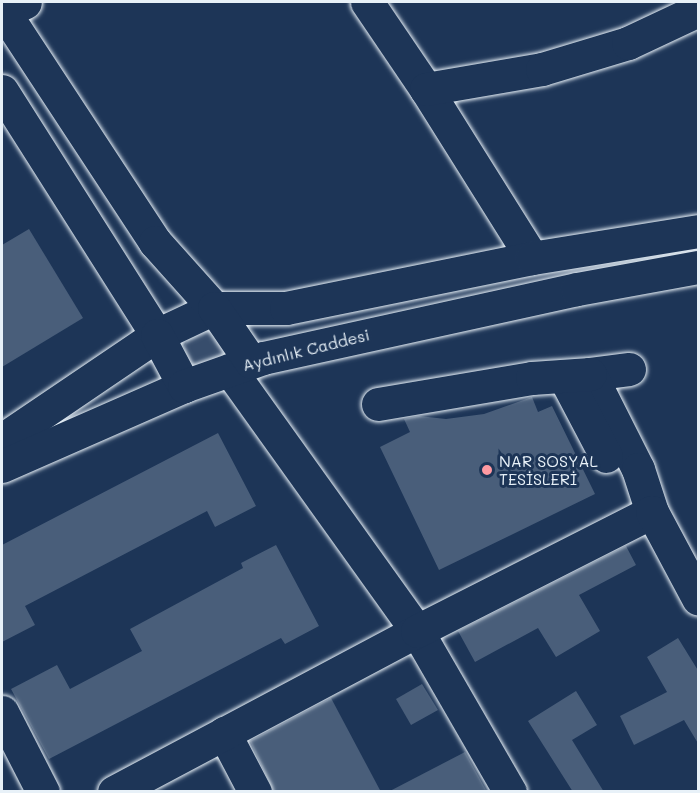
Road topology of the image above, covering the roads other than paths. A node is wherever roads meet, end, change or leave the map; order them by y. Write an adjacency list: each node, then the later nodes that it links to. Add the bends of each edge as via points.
1 (367, 2): 4 (street)
2 (10, 8): 9 (street, via 155,242)
3 (699, 10): 4 (street, via 628,43 542,69)
4 (426, 89): 7 (street)
5 (2, 91): 10 (street)
6 (699, 231): 7 (street)
7 (532, 258): 9 (street, via 286,308)
8 (699, 267): 11 (street, Aydınlık Caddesi, via 577,289)
9 (214, 308): 10 (street); 11 (street)
10 (157, 335): 14 (street); 16 (street)
11 (240, 366): 14 (street, Aydınlık Caddesi); 20 (street)
12 (629, 369): 13 (street)
13 (578, 376): 15 (street, via 532,378); 18 (street, via 619,480)
14 (184, 386): 17 (street, Aydınlık Caddesi)
15 (378, 404)
16 (2, 440)
17 (2, 466)
18 (643, 517): 19 (street); 20 (street)
19 (699, 598)
20 (417, 632): 22 (street); 26 (street)
21 (2, 712): 23 (street)
22 (224, 733): 24 (street); 25 (street)
23 (44, 792)
24 (114, 792)
25 (255, 792)
26 (510, 792)

